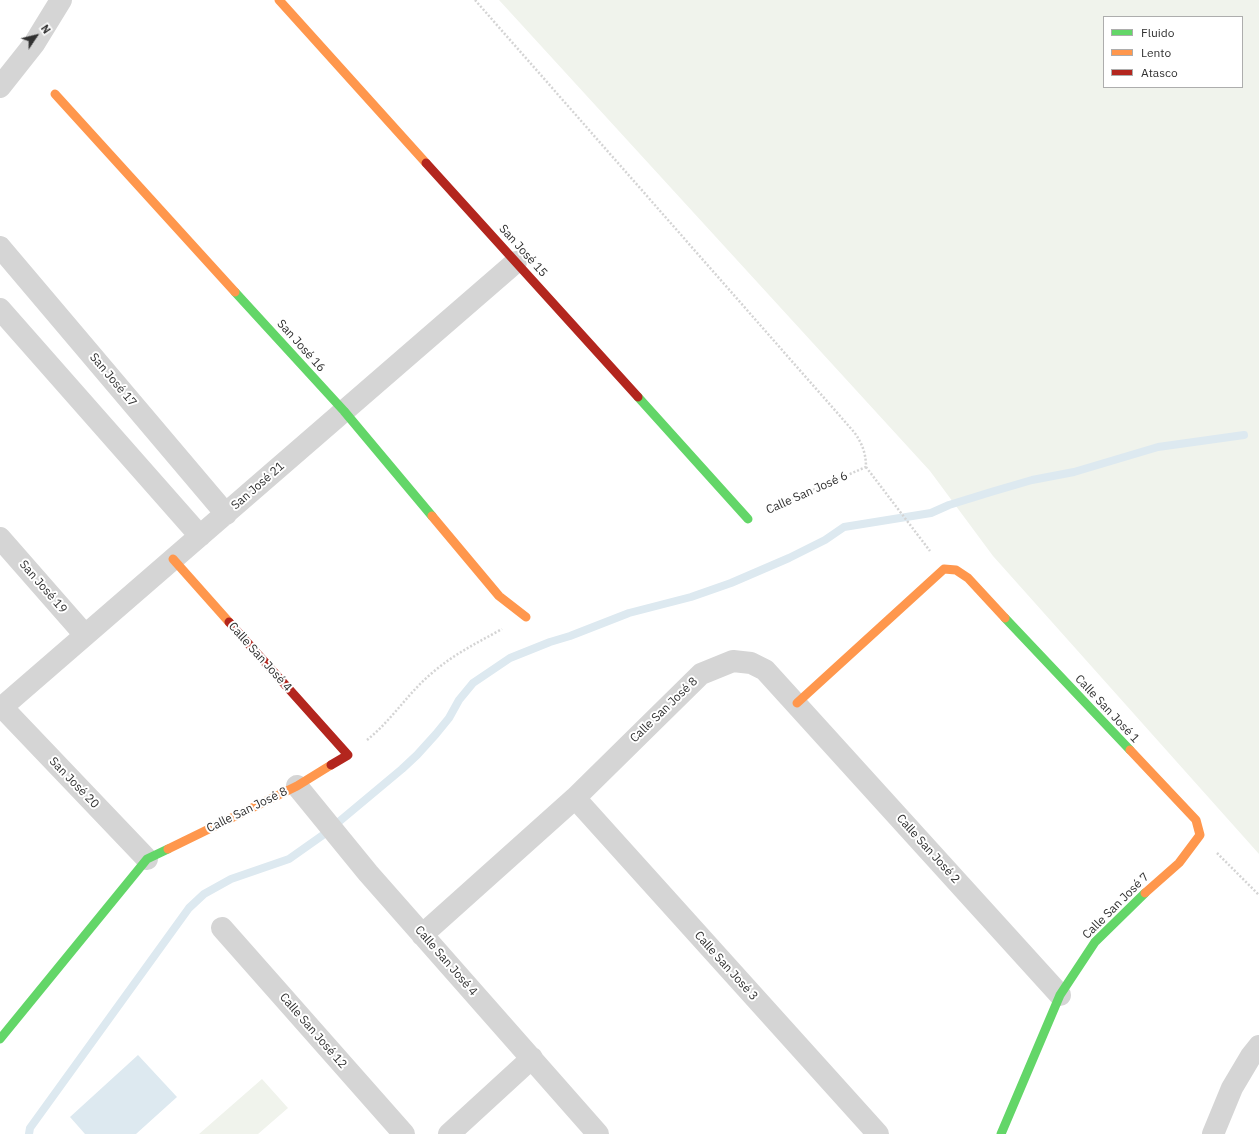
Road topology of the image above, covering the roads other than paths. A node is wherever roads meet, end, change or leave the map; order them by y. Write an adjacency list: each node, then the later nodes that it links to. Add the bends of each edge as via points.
1 (61, 0): 3 (street, via 34,44)
2 (279, 0): 6 (street, San José 15)
3 (0, 87)
4 (55, 94): 8 (street, San José 16)
5 (0, 247): 9 (street, San José 17)
6 (516, 262): 8 (street, San José 21); 10 (street, San José 15)
7 (0, 309): 11 (street)
8 (344, 411): 9 (street, San José 21); 14 (street, San José 16, via 499,596)
9 (226, 514): 11 (street, San José 21)
10 (748, 519)
11 (200, 536): 13 (street, San José 21)
12 (0, 538): 15 (street, San José 19)
13 (173, 559): 15 (street, San José 21); 18 (street, Calle San José 4)
14 (526, 617)
15 (85, 635): 17 (street, San José 21)
16 (797, 703): 20 (street, Calle San José 8, via 765,670 751,663 733,661 717,667 701,674); 21 (street, Calle San José 1, via 944,569 956,570 968,578 1196,820); 25 (street, Calle San José 2)
17 (1, 708): 22 (street, San José 20)
18 (348, 756): 19 (street, Calle San José 8)
19 (297, 786): 22 (street, Calle San José 8); 24 (street, Calle San José 4)
20 (575, 798): 24 (street, Calle San José 8); 32 (street, Calle San José 3)
21 (1200, 835): 25 (street, Calle San José 7, via 1179,863 1133,903 1095,942)
22 (147, 859): 26 (street, Calle San José 8)
23 (222, 928): 29 (street, Calle San José 12)
24 (422, 935): 28 (street, Calle San José 4)
25 (1060, 995): 33 (street, Calle San José 7)
26 (0, 1039)
27 (1259, 1046): 34 (street, via 1232,1088)
28 (532, 1058): 30 (street); 31 (street, Calle San José 4)
29 (404, 1134)
30 (449, 1134)
31 (598, 1134)
32 (878, 1134)
33 (1001, 1134)
34 (1213, 1134)

